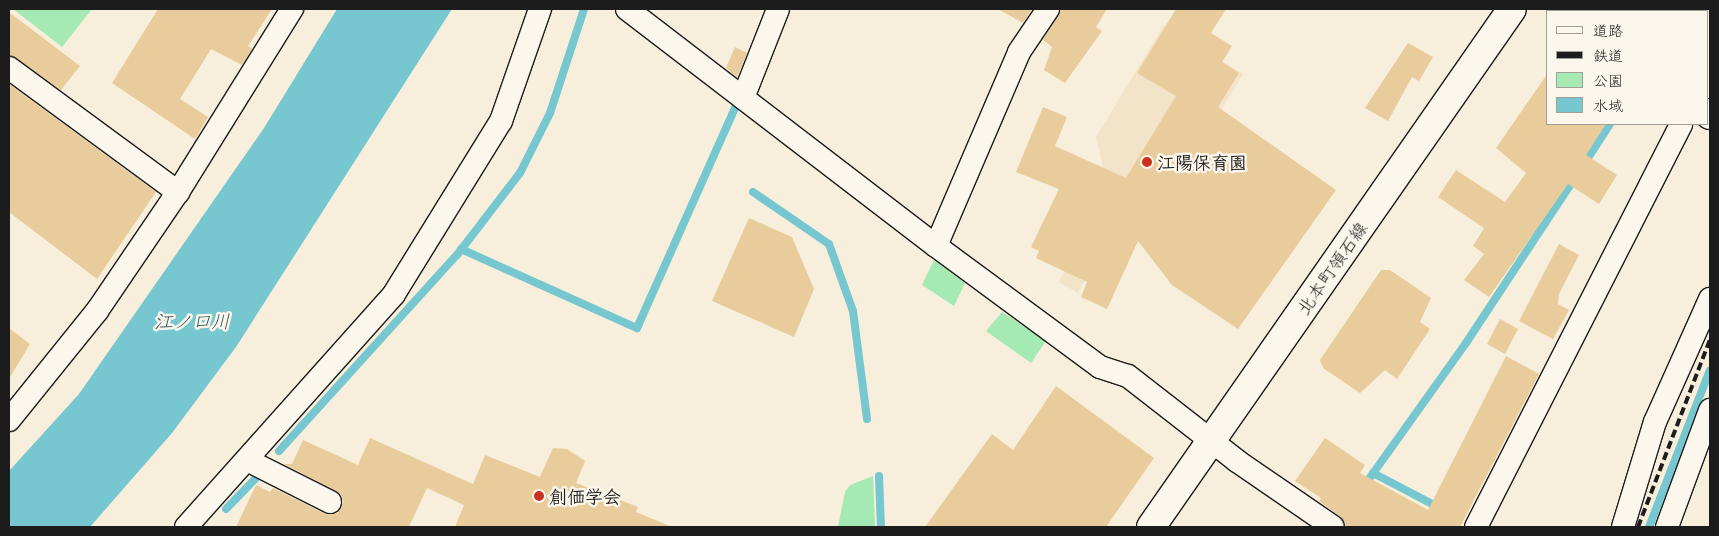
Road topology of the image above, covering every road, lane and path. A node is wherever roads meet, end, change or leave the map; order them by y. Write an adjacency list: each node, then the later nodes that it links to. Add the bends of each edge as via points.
1 (292, 9): 10 (street)
2 (540, 9): 16 (street, via 501,121 435,232 394,294)
3 (627, 9): 8 (street)
4 (778, 9): 8 (street)
5 (1048, 9): 11 (street, via 1019,52)
6 (1512, 9): 15 (main road, 北本町領石線)
7 (9, 68): 10 (street)
8 (743, 98): 11 (street)
9 (1680, 125): 21 (street)
10 (178, 192): 14 (street, via 97,311)
11 (936, 246): 15 (street, via 1100,367 1128,376)
12 (1710, 299): 22 (street, via 1655,422)
13 (1710, 410): 23 (street)
14 (9, 420)
15 (1212, 440): 19 (main road, 北本町領石線); 20 (street)
16 (247, 460): 17 (street); 18 (street)
17 (330, 502)
18 (186, 527)
19 (1151, 527)
20 (1334, 527)
21 (1476, 527)
22 (1623, 527)
23 (1667, 527)

